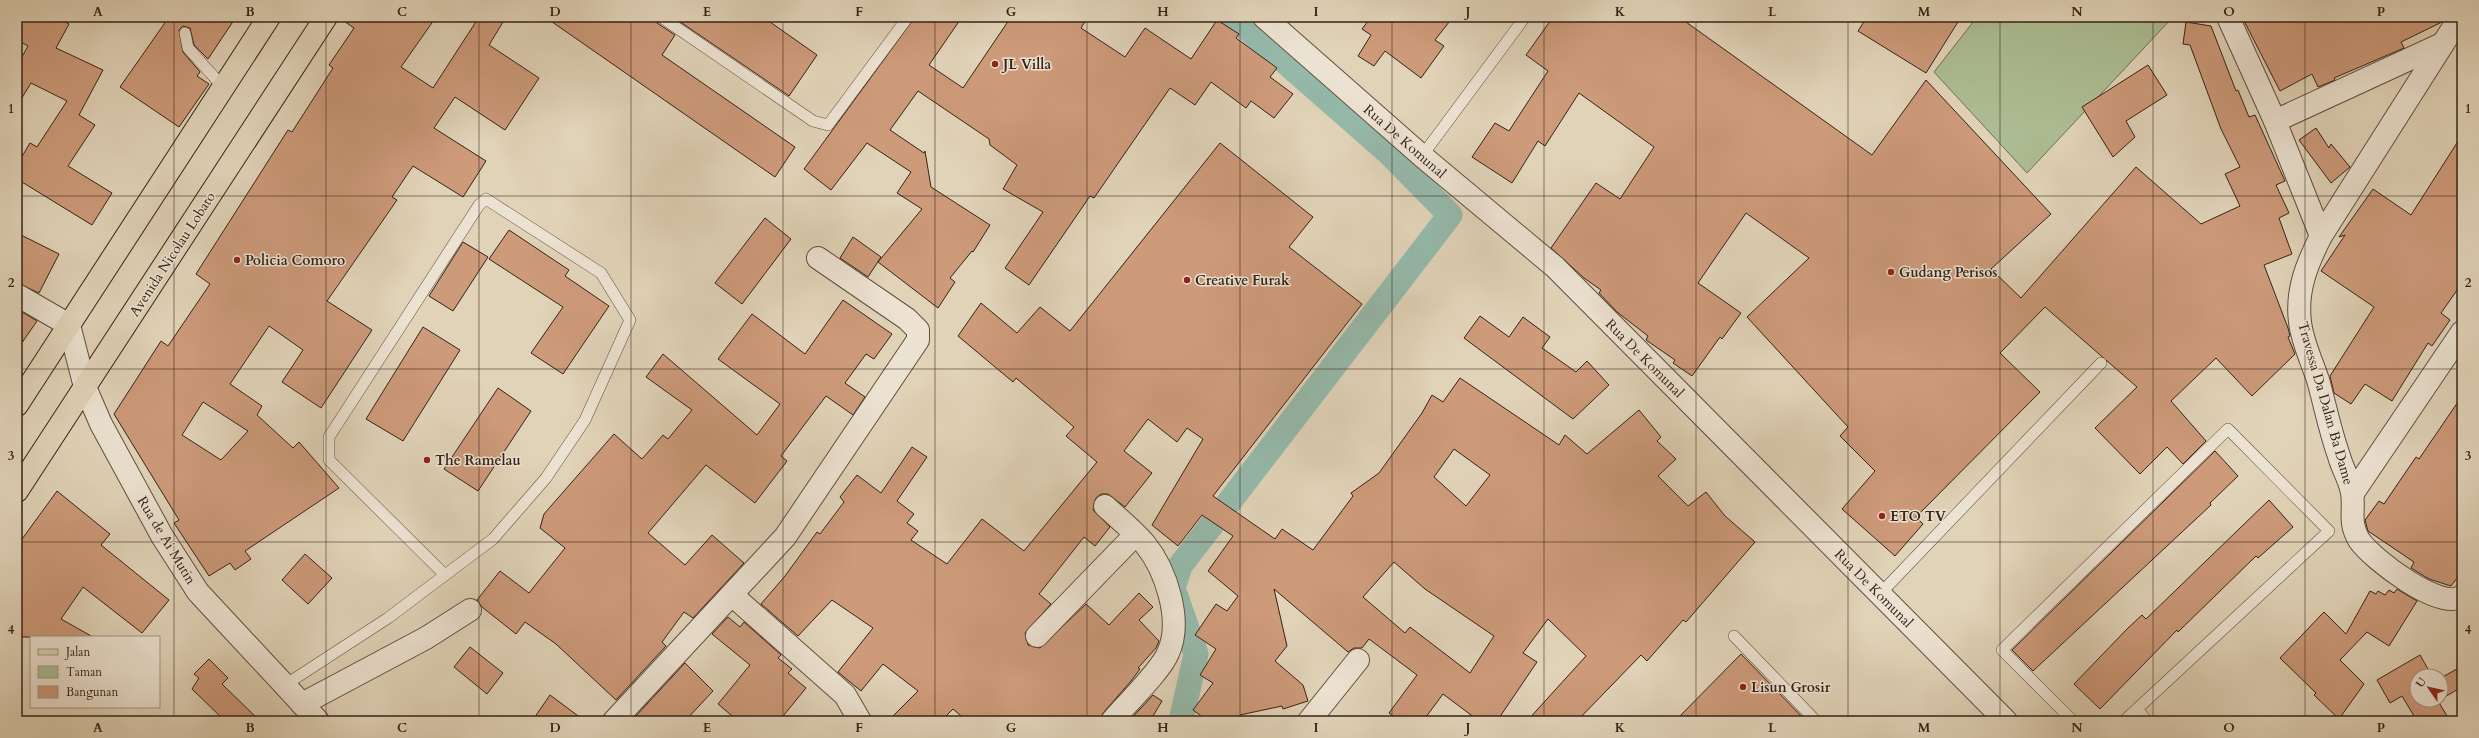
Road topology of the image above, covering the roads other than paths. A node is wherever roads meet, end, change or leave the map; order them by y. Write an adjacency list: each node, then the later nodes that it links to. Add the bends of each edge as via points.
1 (269, 17): 11 (main road)
2 (326, 17): 20 (main road, Avenida Nicolau Lobato)
3 (661, 17): 4 (lane, via 813,121 828,125)
4 (908, 17)
5 (1264, 17): 13 (street, Rua De Komunal)
6 (1525, 17): 13 (lane)
7 (2228, 17): 12 (street)
8 (2460, 17): 10 (street, Travessa Da Dalan Ba Dame)
9 (185, 33): 11 (lane, via 188,48)
10 (2442, 44): 12 (street); 14 (street, Travessa Da Dalan Ba Dame)
11 (223, 88): 17 (main road)
12 (2275, 121): 14 (street)
13 (1422, 156): 27 (street, Rua De Komunal, via 1555,267)
14 (2321, 236): 23 (street, Travessa Da Dalan Ba Dame, via 2307,264 2300,292 2300,323)
15 (818, 258): 28 (street, via 907,319 918,330 918,340 785,537)
16 (17, 295): 17 (street)
17 (69, 325): 20 (street, Rua de Ai Mutin); 21 (main road)
18 (2462, 332): 23 (street)
19 (2101, 362): 27 (lane)
20 (85, 388): 22 (main road, Avenida Nicolau Lobato); 34 (street, Rua de Ai Mutin, via 101,424 162,536 198,592)
21 (17, 405)
22 (17, 491)
23 (2352, 493): 29 (street, Travessa Da Dalan Ba Dame, via 2351,516 2359,539 2373,556 2397,575 2444,600 2457,600)
24 (1105, 506): 25 (street)
25 (1135, 535): 31 (street); 40 (street, via 1145,544 1160,569 1169,596 1174,626 1168,653)
26 (445, 575): 26 (lane, via 493,539 546,478 585,420 630,320 601,273 486,199 479,205 328,437 329,460); 34 (lane, via 388,618)
27 (1880, 594): 43 (street, Rua De Komunal)
28 (732, 595): 38 (street); 39 (street, via 845,695)
29 (2462, 596)
30 (470, 610): 35 (street, via 426,638)
31 (1037, 636)
32 (1734, 636): 42 (lane)
33 (1358, 660): 41 (street)
34 (285, 685): 35 (street, Rua de Ai Mutin)
35 (302, 704): 37 (street, Rua de Ai Mutin)
36 (2137, 709): 44 (lane, via 2329,530 2228,429 2002,650); 45 (lane); 46 (lane)
37 (318, 721)
38 (614, 721)
39 (860, 721)
40 (1112, 721)
41 (1309, 721)
42 (1816, 721)
43 (2006, 721)
44 (2073, 721)
45 (2124, 721)
46 (2147, 721)

